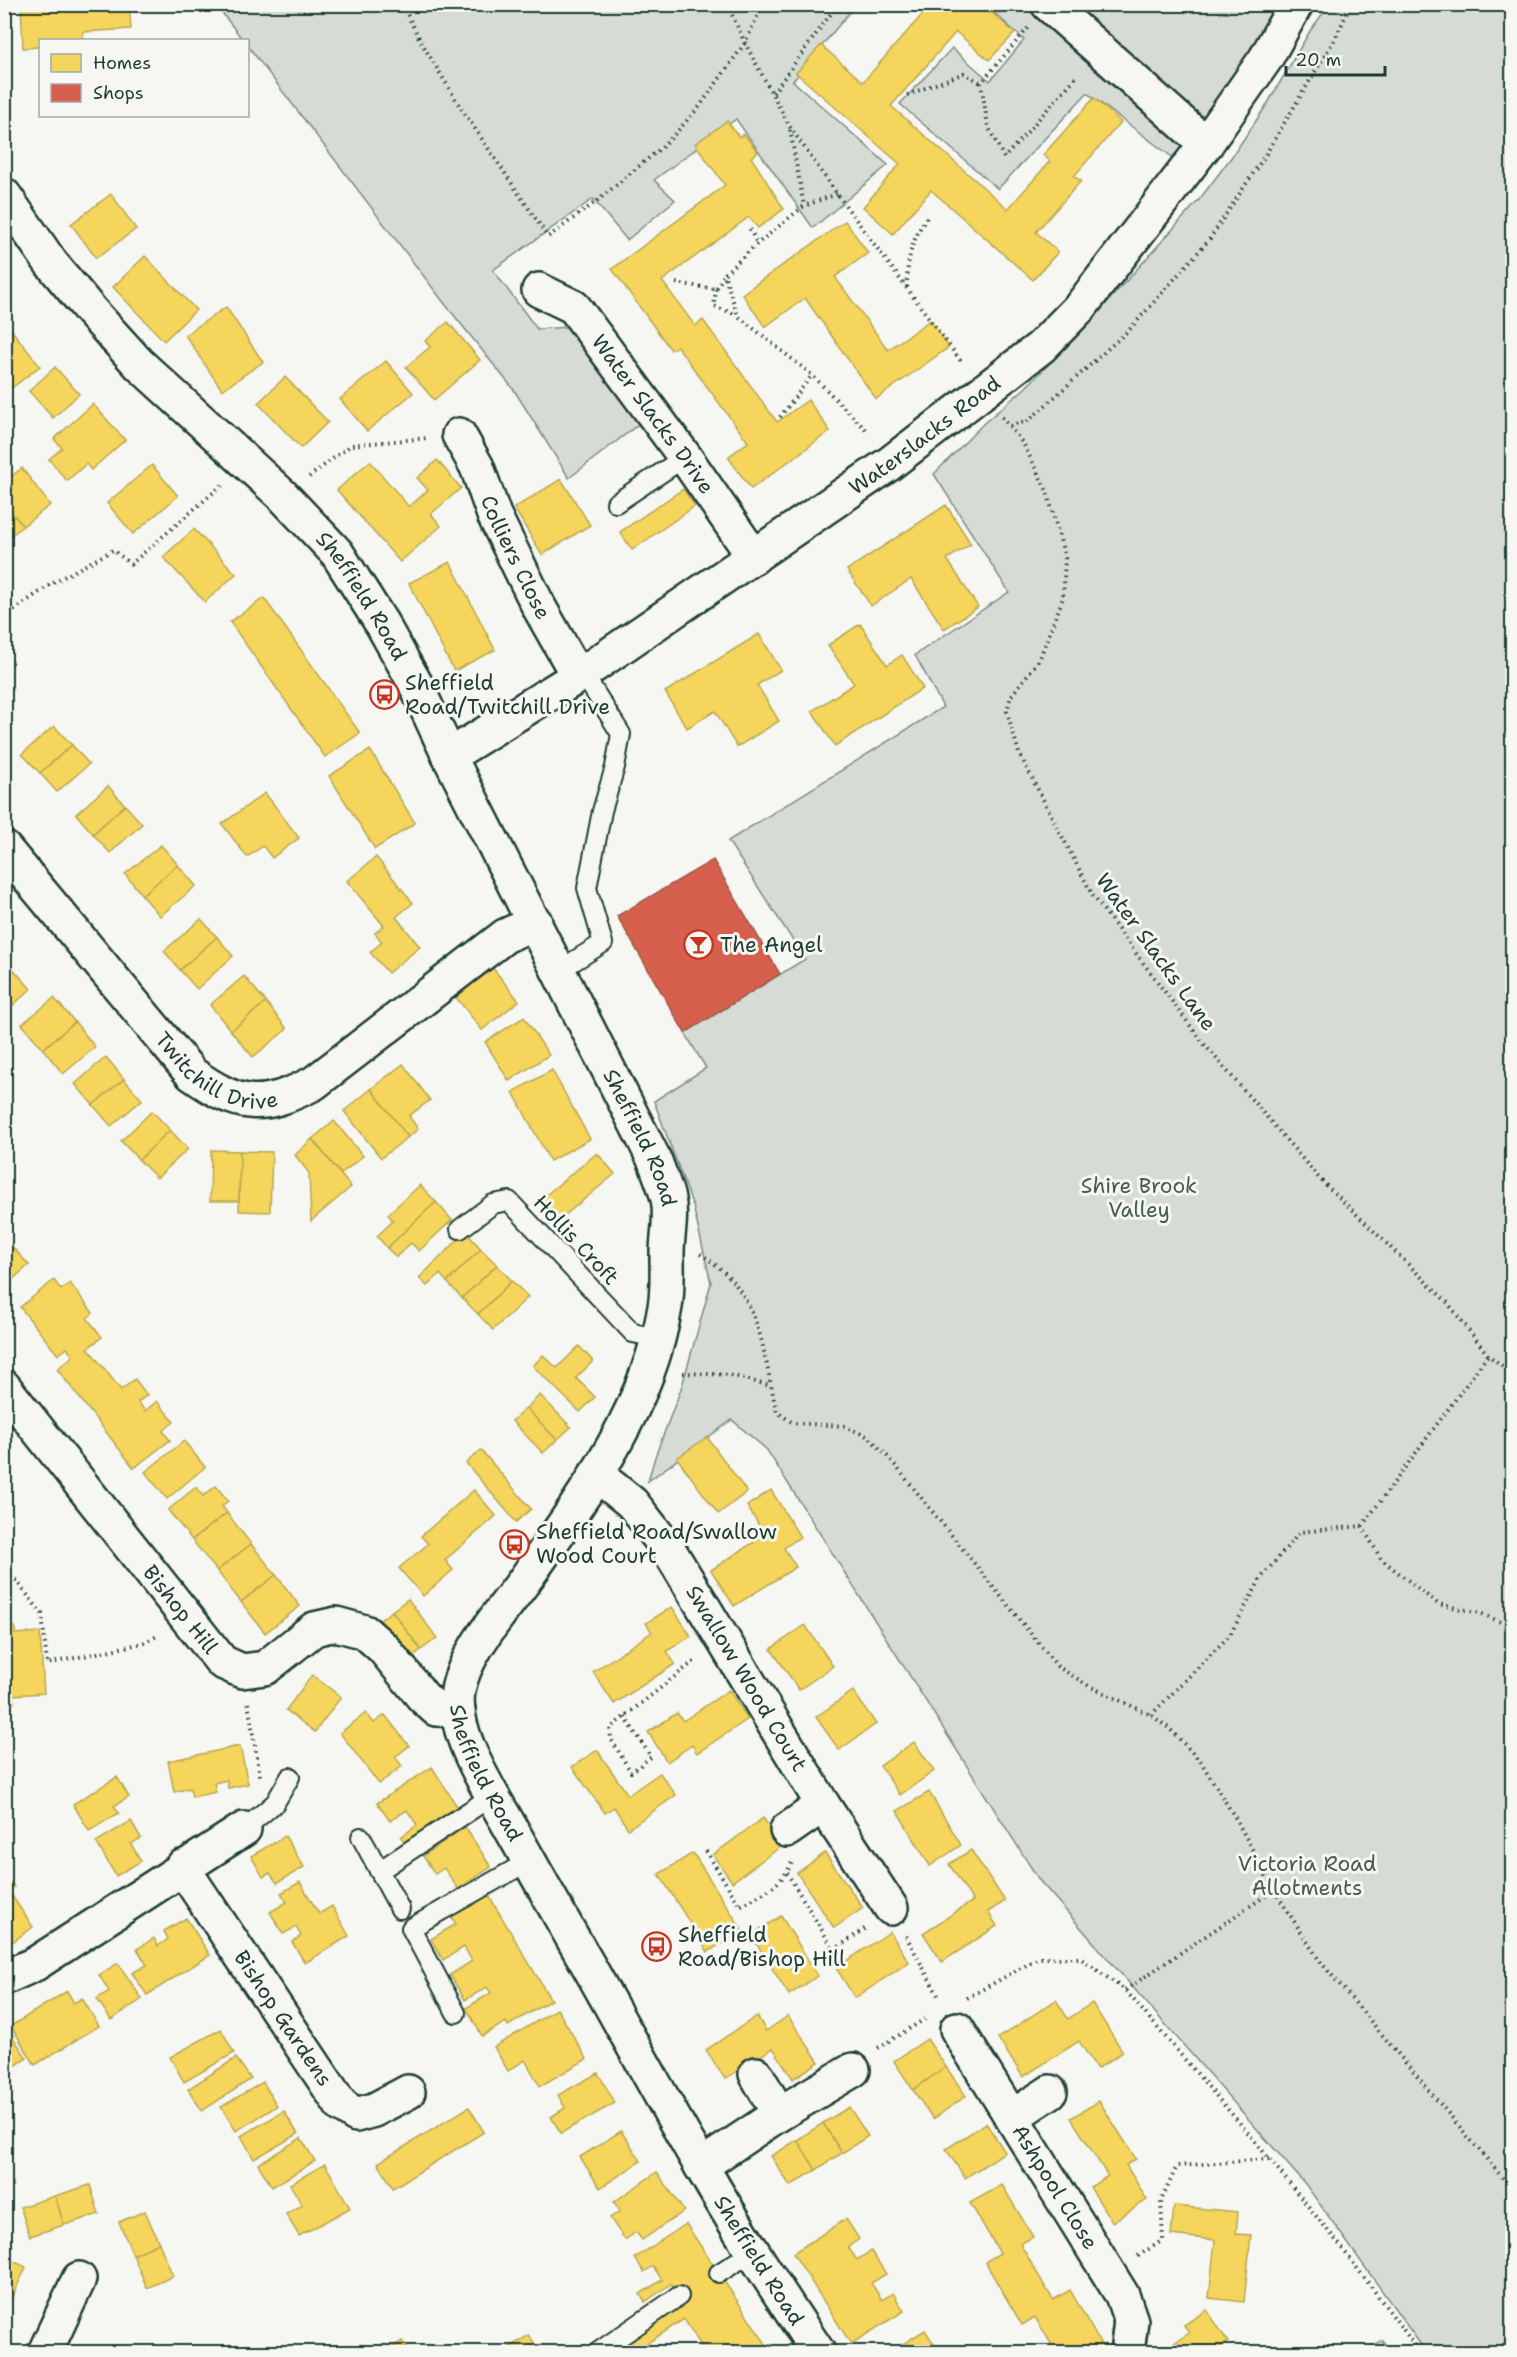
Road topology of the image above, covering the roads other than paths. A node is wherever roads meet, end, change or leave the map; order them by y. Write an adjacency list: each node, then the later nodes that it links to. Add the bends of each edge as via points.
1 (1296, 4): 3 (street, Waterslacks Road, via 1266,58)
2 (1041, 12): 3 (street)
3 (1206, 144): 9 (street, Waterslacks Road, via 1081,306 1041,347 890,464)
4 (4, 195): 11 (street, Sheffield Road, via 51,263 139,364 283,496 336,553 415,683)
5 (538, 290): 7 (street, Water Slacks Drive, via 574,307)
6 (459, 435): 10 (street, Colliers Close, via 477,467 494,514 538,607)
7 (686, 457): 8 (lane); 9 (street, Water Slacks Drive)
8 (616, 503)
9 (754, 557): 10 (street, Waterslacks Road)
10 (580, 674): 11 (street, Waterslacks Road); 14 (lane, via 621,734 587,888 603,943)
11 (449, 756): 13 (street, Sheffield Road)
12 (4, 848): 13 (street, Twitchill Drive, via 192,1074 234,1100 260,1102 288,1096 314,1083 505,936)
13 (535, 922): 14 (street, Sheffield Road)
14 (558, 971): 16 (street, Sheffield Road, via 655,1161 669,1202 665,1306)
15 (460, 1229): 16 (lane, Hollis Croft, via 494,1204 509,1201 633,1333)
16 (657, 1338): 18 (street, Sheffield Road, via 641,1388)
17 (4, 1387): 19 (street, Bishop Hill, via 222,1662 242,1671 265,1668 314,1629 336,1624 365,1632 436,1708)
18 (596, 1474): 19 (street, Sheffield Road, via 466,1666 458,1690); 22 (street, Swallow Wood Court, via 632,1503 669,1550)
19 (458, 1710): 21 (street, Sheffield Road, via 465,1737)
20 (290, 1777): 23 (lane, via 275,1803)
21 (492, 1796): 26 (street, Sheffield Road); 28 (lane)
22 (823, 1805): 25 (street); 30 (street, Swallow Wood Court)
23 (244, 1829): 27 (street)
24 (361, 1837): 28 (lane)
25 (791, 1843)
26 (529, 1861): 33 (lane, via 411,1928); 40 (street, Sheffield Road)
27 (182, 1867): 31 (street, via 35,1964); 36 (street, Bishop Gardens, via 340,2105 356,2115)
28 (379, 1871): 29 (lane)
29 (400, 1908)
30 (887, 1922)
31 (4, 1978)
32 (949, 2010): 39 (street, Ashpool Close)
33 (456, 2013)
34 (862, 2061): 38 (street)
35 (756, 2074): 38 (street)
36 (408, 2092)
37 (1050, 2092): 39 (street)
38 (779, 2114): 40 (street)
39 (1012, 2117): 48 (street, Ashpool Close, via 1122,2295 1131,2320)
40 (701, 2166): 41 (street, Sheffield Road)
41 (752, 2252): 42 (lane); 47 (street, Sheffield Road)
42 (719, 2273)
43 (79, 2279): 45 (street)
44 (679, 2296): 46 (lane)
45 (45, 2352)
46 (597, 2352)
47 (818, 2352)
48 (1127, 2352)

